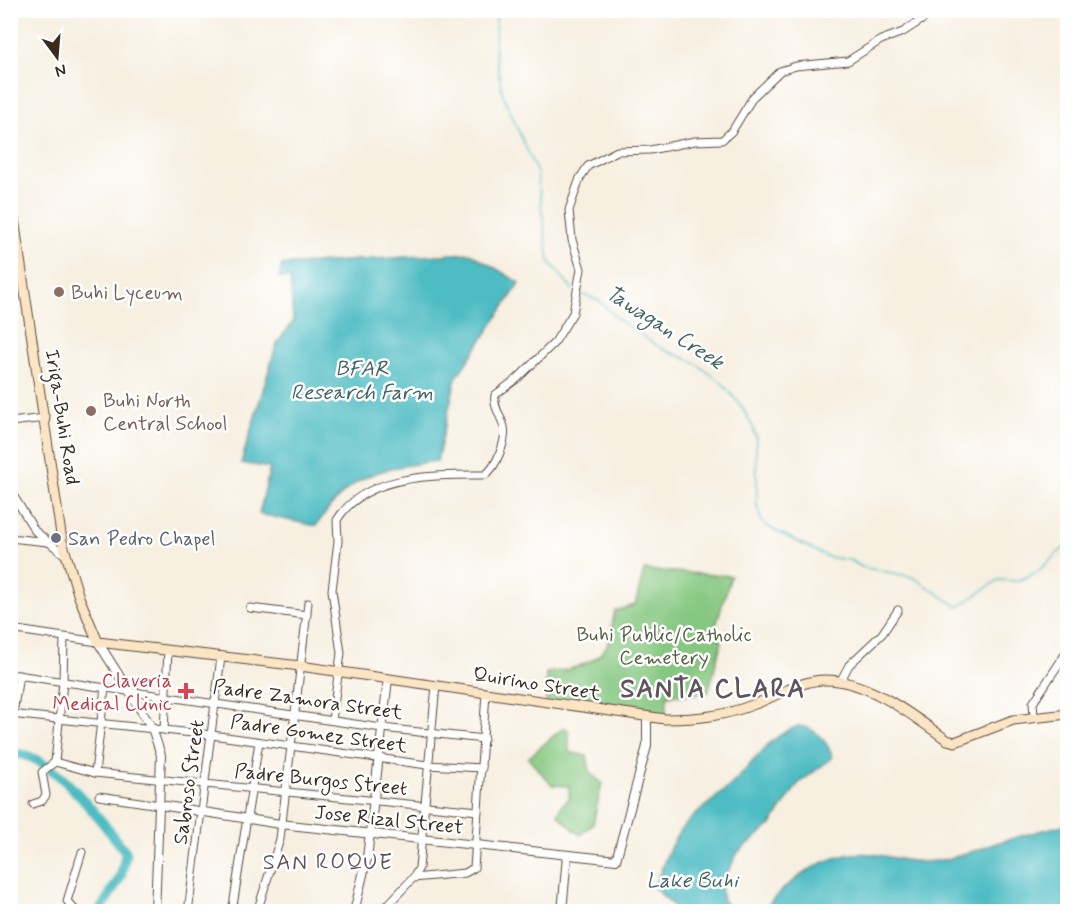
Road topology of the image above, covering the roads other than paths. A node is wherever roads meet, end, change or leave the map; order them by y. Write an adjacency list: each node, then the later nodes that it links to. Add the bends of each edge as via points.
1 (937, 10): 20 (street, via 848,61 780,71 753,97 722,140 617,151 588,166 569,210 574,252 581,269 573,313 558,339 495,395 504,434 494,467 489,473 379,485 340,515 332,580 341,653)
2 (10, 192): 3 (main road, Iriga-Buhi Road)
3 (46, 418): 4 (street); 8 (main road, Iriga-Buhi Road)
4 (10, 422)
5 (10, 490): 7 (street, via 35,531)
6 (10, 538): 7 (street)
7 (48, 542): 8 (street)
8 (65, 555): 15 (main road, Iriga-Buhi Road)
9 (308, 603): 12 (street)
10 (250, 608): 12 (street)
11 (898, 610): 25 (street, via 882,634 849,665)
12 (307, 615): 19 (street)
13 (10, 629): 14 (street)
14 (64, 638): 15 (street); 24 (street)
15 (98, 642): 16 (main road, Quirino Street); 28 (street)
16 (168, 650): 18 (main road, Quirino Street); 30 (street)
17 (1068, 650): 36 (street, via 1034,703)
18 (221, 657): 19 (main road, Quirino Street); 31 (street, Sabroso Street)
19 (300, 666): 20 (main road, Quirino Street); 34 (street)
20 (339, 672): 23 (main road, Quirino Street); 38 (street)
21 (10, 674): 22 (street, Padre Zamora Street)
22 (20, 675): 24 (street, Padre Zamora Street); 32 (street)
23 (388, 679): 26 (main road, Quirino Street); 41 (street)
24 (63, 682): 27 (street, Padre Zamora Street); 37 (street)
25 (840, 682): 35 (main road, Quirino Street, via 808,683 716,717); 36 (main road, Quirino Street, via 871,692 955,742 1013,720)
26 (436, 685): 29 (main road, Quirino Street); 43 (street)
27 (105, 687): 28 (street, Padre Zamora Street); 39 (street)
28 (128, 689): 30 (street, Padre Zamora Street); 40 (street)
29 (486, 693): 35 (main road, Quirino Street); 45 (street)
30 (165, 695): 31 (street, Padre Zamora Street); 42 (street)
31 (216, 702): 34 (street, Padre Zamora Street); 44 (street, Sabroso Street)
32 (12, 714): 37 (street, Padre Gomez Street)
33 (1068, 714): 36 (main road, Quirino Street)
34 (294, 715): 38 (street, Padre Zamora Street); 47 (street)
35 (647, 717): 70 (street, Jose Rizal Street, via 647,746 616,860)
36 (1034, 717)
37 (59, 719): 39 (street, Padre Gomez Street); 49 (street)
38 (332, 720): 41 (street, Padre Zamora Street)
39 (101, 725): 40 (street, Padre Gomez Street); 52 (street)
40 (152, 728): 42 (street, Padre Gomez Street); 53 (street, via 161,755)
41 (382, 728): 43 (street, Padre Zamora Street); 48 (street)
42 (164, 730): 44 (street, Padre Gomez Street)
43 (431, 733): 45 (street, Padre Zamora Street); 50 (street)
44 (212, 735): 46 (street, Padre Gomez Street); 54 (street, Sabroso Street)
45 (484, 739): 51 (street)
46 (259, 742): 47 (street, Padre Gomez Street); 55 (street)
47 (290, 746): 48 (street, Padre Gomez Street); 56 (street)
48 (378, 759): 50 (street, Padre Gomez Street); 58 (street)
49 (54, 763): 52 (street, Padre Burgos Street); 59 (street, via 42,774 46,795)
50 (427, 765): 51 (street, Padre Gomez Street); 61 (street)
51 (482, 768): 63 (street)
52 (94, 773): 53 (street, Padre Burgos Street)
53 (161, 780): 54 (street, Padre Burgos Street); 60 (street)
54 (205, 784): 55 (street, Padre Burgos Street); 62 (street, Sabroso Street)
55 (250, 789): 56 (street, Padre Burgos Street); 64 (street)
56 (285, 791): 58 (street, Padre Burgos Street); 65 (street)
57 (99, 796): 60 (street)
58 (372, 800): 61 (street, Padre Burgos Street); 66 (street)
59 (33, 804)
60 (159, 805): 62 (street, Jose Rizal Street); 73 (street)
61 (423, 806): 63 (street, Padre Burgos Street); 67 (street)
62 (202, 811): 64 (street, Jose Rizal Street); 74 (street, Sabroso Street)
63 (478, 811): 68 (street)
64 (246, 819): 65 (street, Jose Rizal Street); 75 (street)
65 (280, 824): 66 (street, Jose Rizal Street); 76 (street, via 277,854)
66 (370, 832): 67 (street, Jose Rizal Street); 77 (street)
67 (420, 839): 68 (street, Jose Rizal Street); 71 (street, via 420,862)
68 (476, 845): 70 (street, Jose Rizal Street); 71 (street, via 475,865 470,872)
69 (82, 852): 72 (street, via 67,901)
70 (567, 856): 79 (street)
71 (414, 878): 78 (street)
72 (77, 912)
73 (155, 912)
74 (188, 912)
75 (232, 912)
76 (257, 912)
77 (354, 912)
78 (381, 912)
79 (562, 912)

